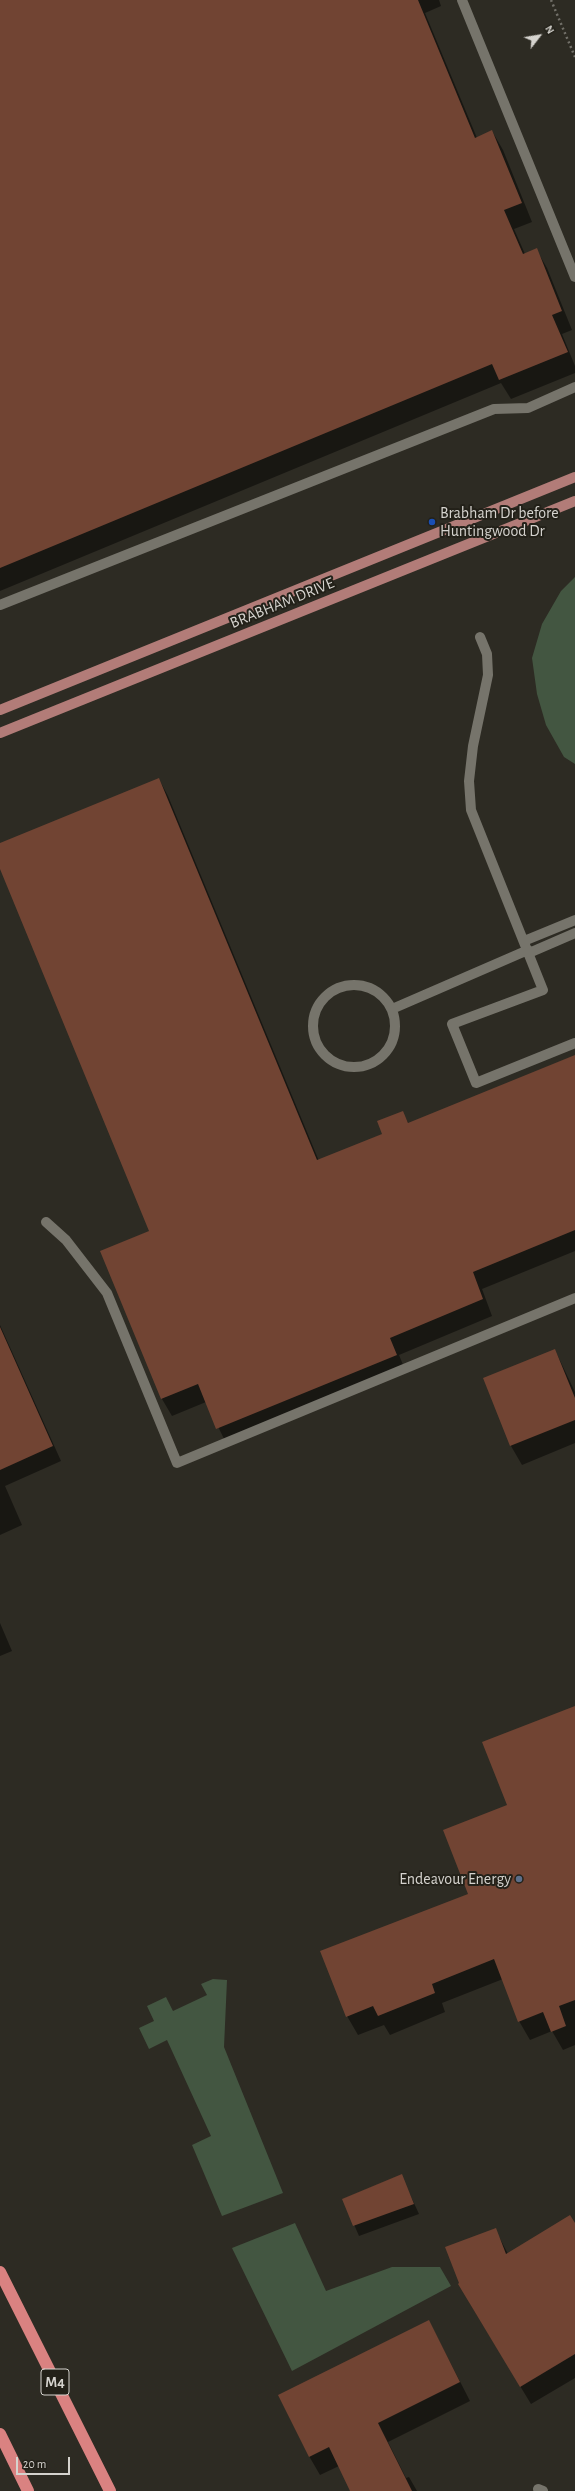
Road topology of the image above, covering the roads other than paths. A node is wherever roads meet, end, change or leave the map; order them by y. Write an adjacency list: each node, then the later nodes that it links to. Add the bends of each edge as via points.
1 (462, 0): 2 (lane)
2 (575, 277)
3 (575, 387): 6 (lane, via 528,408 494,409)
4 (575, 477): 8 (main road, BRABHAM DRIVE)
5 (575, 500): 9 (main road, BRABHAM DRIVE)
6 (0, 605)
7 (480, 637): 12 (lane, via 487,654 488,675 473,746 469,781 471,810)
8 (0, 710)
9 (0, 733)
10 (575, 920): 12 (lane)
11 (575, 933): 12 (lane)
12 (527, 948): 13 (lane); 14 (lane, via 543,990 452,1024 476,1083)
13 (392, 1009): 13 (lane, via 395,1030 393,1040 382,1057 374,1063 353,1068 334,1062 326,1056 314,1039 312,1029 316,1009 325,996 338,988 357,985 375,990)
14 (575, 1043)
15 (46, 1222): 16 (lane, via 66,1240 107,1293 177,1463)
16 (575, 1298)
17 (0, 2272): 20 (highway, M4)
18 (0, 2434): 19 (highway)
19 (28, 2491)
20 (110, 2491)

